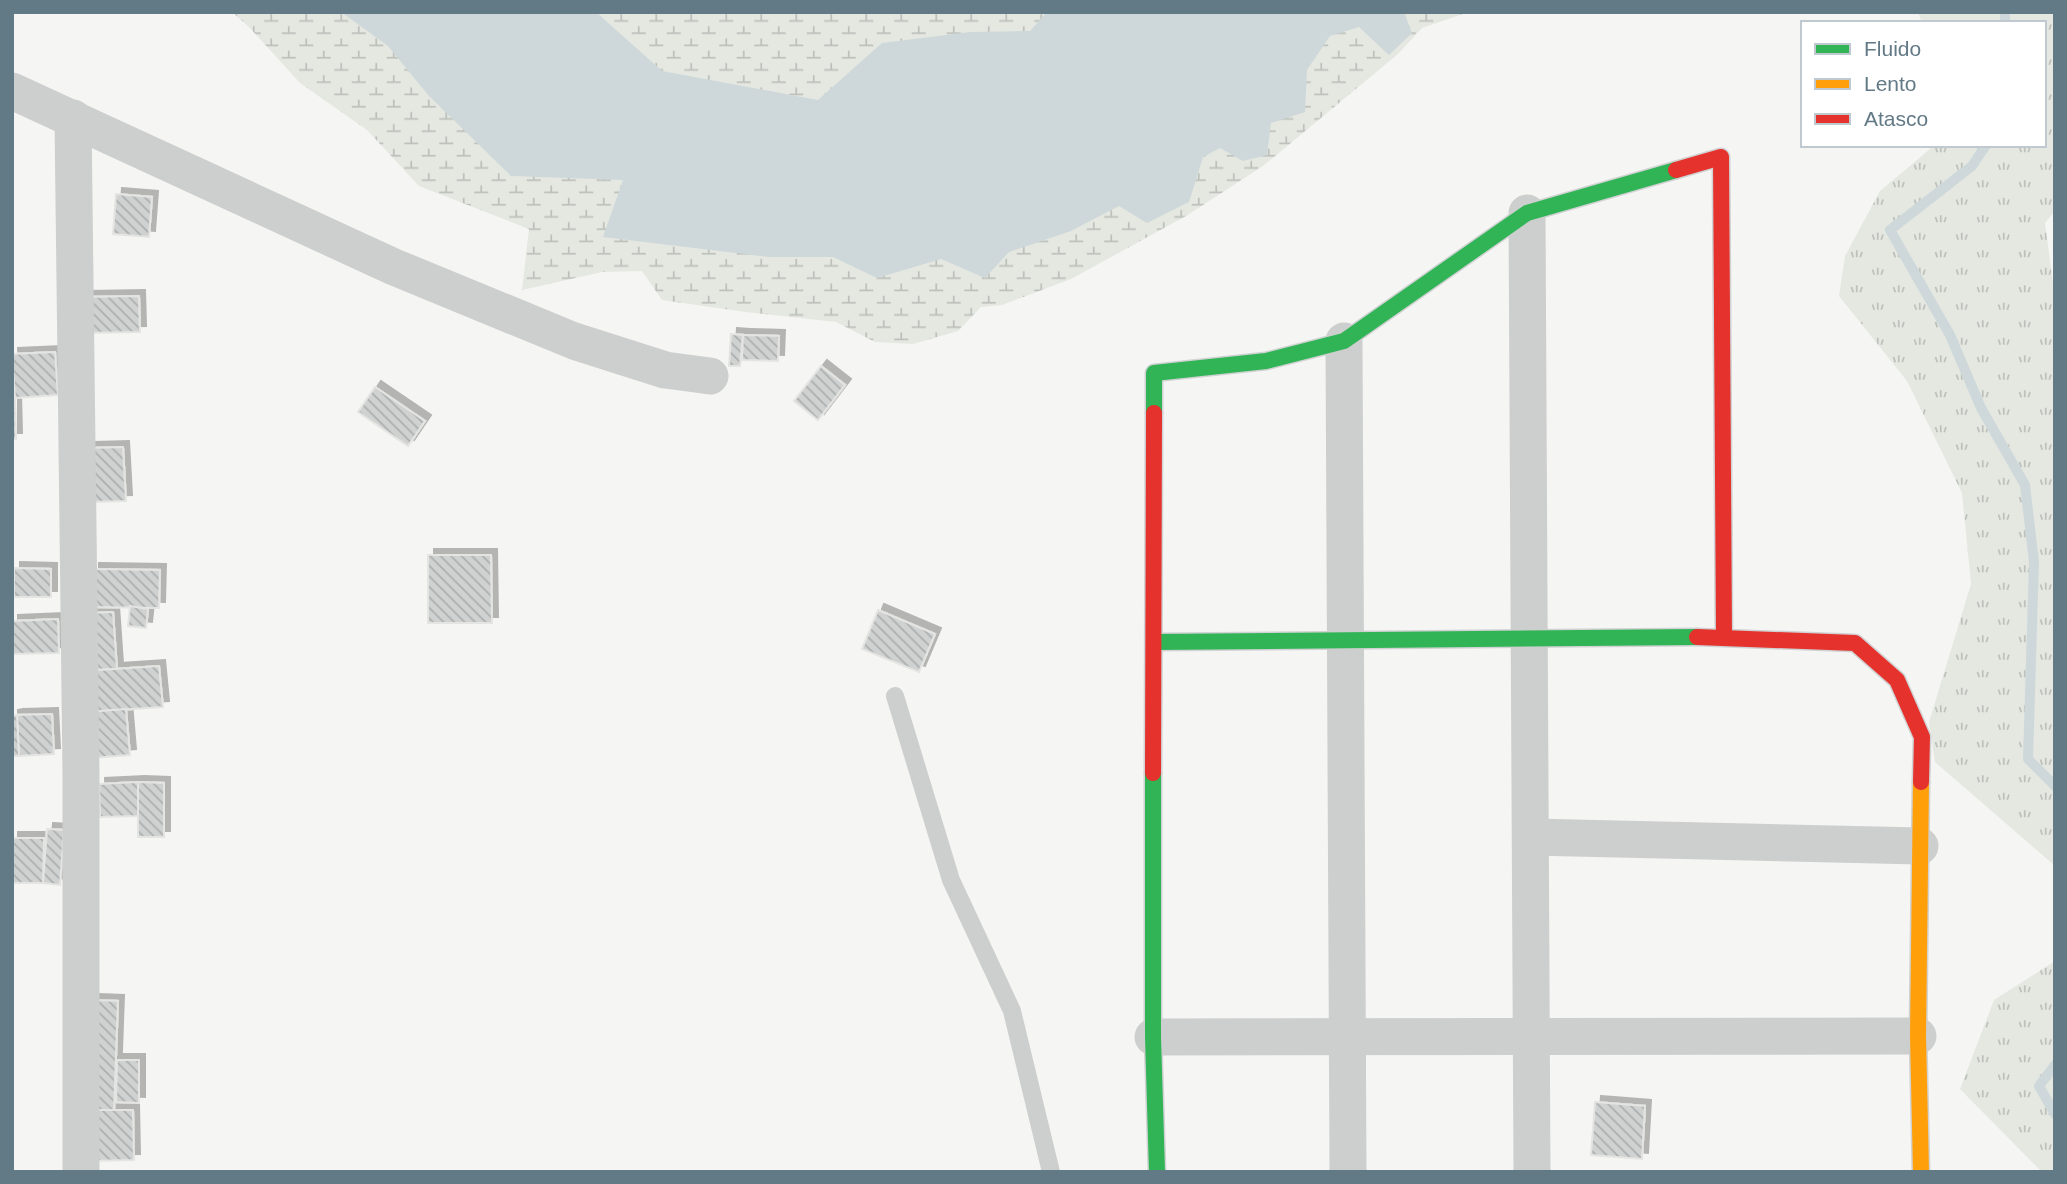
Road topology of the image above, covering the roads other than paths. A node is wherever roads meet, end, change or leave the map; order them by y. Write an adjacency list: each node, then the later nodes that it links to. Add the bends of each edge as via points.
1 (12, 91): 2 (street)
2 (73, 118): 5 (street, via 394,267 574,341 665,370); 17 (street)
3 (1527, 213): 4 (street); 6 (street, via 1721,157); 7 (street)
4 (1344, 341): 8 (street); 9 (street, via 1266,361 1154,373)
5 (710, 376)
6 (1724, 637): 7 (street); 12 (street, via 1855,643 1897,680 1922,737)
7 (1530, 639): 8 (street); 11 (street)
8 (1346, 640): 9 (street); 16 (street)
9 (1154, 642): 15 (street)
10 (895, 696): 18 (lane, via 951,880 1012,1011)
11 (1531, 837): 12 (street); 13 (street)
12 (1920, 846): 14 (street)
13 (1532, 1036): 14 (street); 16 (street); 21 (street)
14 (1918, 1036): 22 (street)
15 (1153, 1037): 16 (street); 19 (street)
16 (1348, 1037): 20 (street)
17 (81, 1172)
18 (1051, 1172)
19 (1157, 1172)
20 (1348, 1172)
21 (1532, 1172)
22 (1921, 1172)

